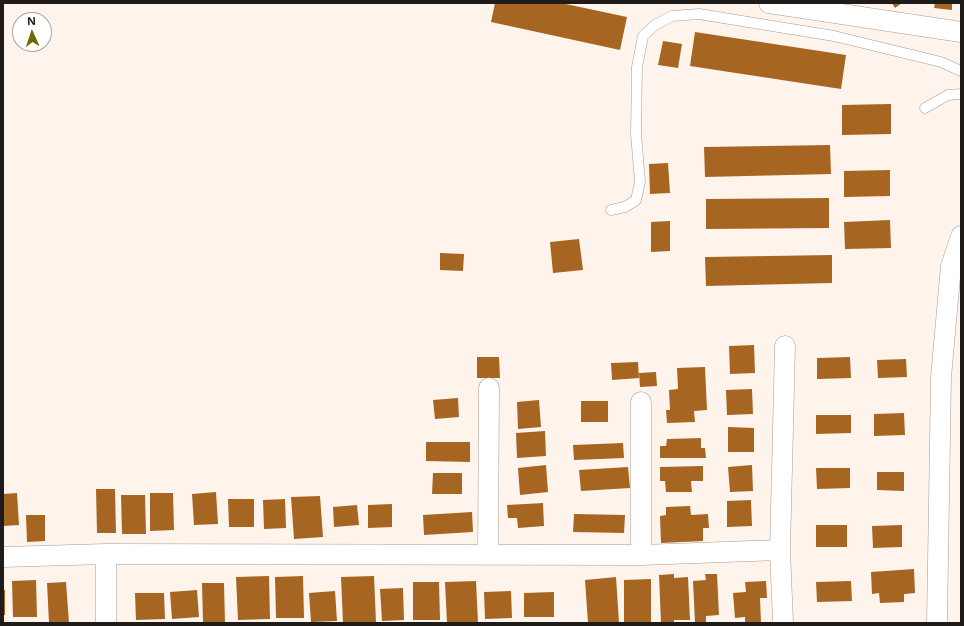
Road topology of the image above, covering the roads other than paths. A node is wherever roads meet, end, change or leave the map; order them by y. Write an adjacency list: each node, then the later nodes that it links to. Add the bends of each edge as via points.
1 (769, 3): 2 (street)
2 (961, 32)
3 (961, 70): 6 (lane, via 941,62 834,36 699,14 672,16 655,24 643,36 637,67 636,134 640,182 636,200 625,207)
4 (961, 94): 5 (lane, via 948,95)
5 (925, 108)
6 (611, 210)
7 (961, 236): 18 (street, via 951,266 941,377)
8 (785, 346): 11 (street)
9 (489, 388): 13 (street)
10 (641, 402): 14 (street)
11 (780, 550): 14 (street); 17 (street)
12 (106, 554): 13 (street); 15 (street); 16 (street)
13 (488, 555): 14 (street)
14 (641, 555)
15 (3, 557)
16 (106, 623)
17 (783, 623)
18 (937, 623)

